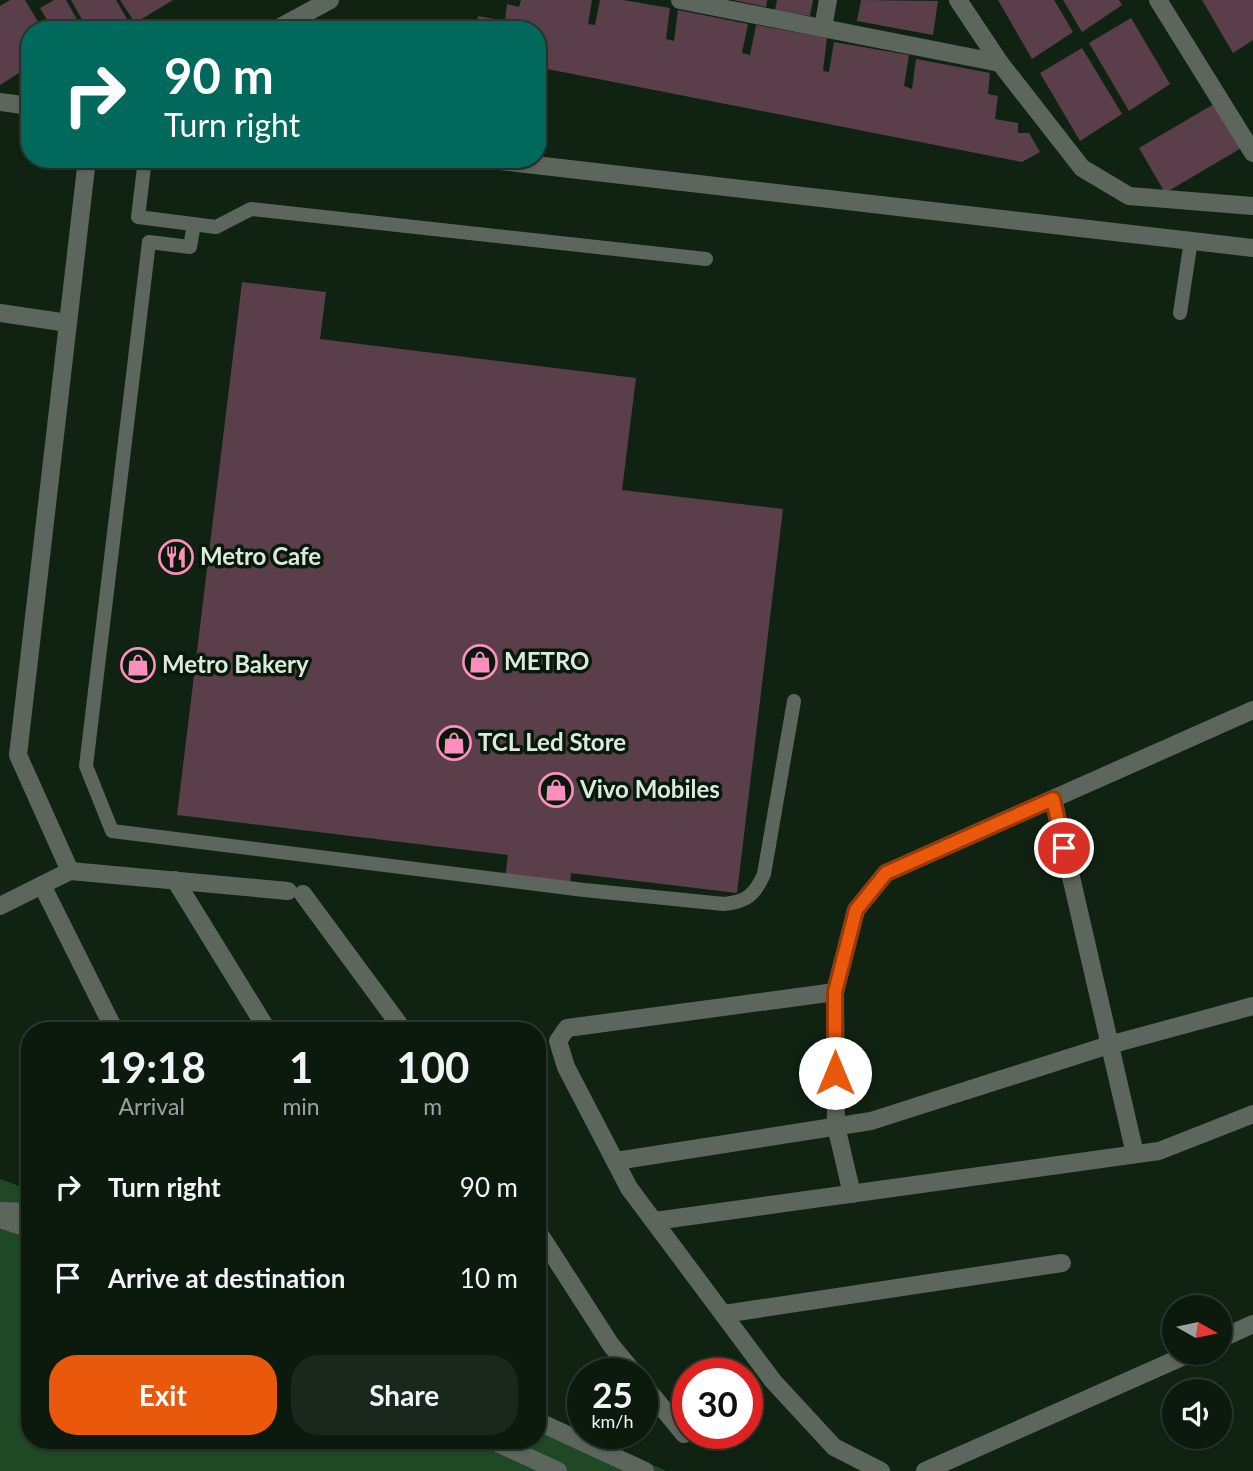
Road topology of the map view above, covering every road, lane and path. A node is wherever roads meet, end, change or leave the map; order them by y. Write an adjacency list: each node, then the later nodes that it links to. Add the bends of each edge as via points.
1 (330, 0): 6 (street)
2 (828, 0): 7 (street)
3 (958, 0): 8 (street)
4 (1158, 0): 11 (street)
5 (691, 1): 7 (street)
6 (294, 8)
7 (823, 28): 8 (street)
8 (1000, 63): 15 (street, via 1082,168 1129,196)
9 (0, 102): 10 (street)
10 (21, 105)
11 (1253, 153)
12 (546, 166): 17 (street)
13 (86, 168): 22 (street)
14 (144, 168): 16 (lane, via 138,217)
15 (1253, 206)
16 (194, 224): 19 (lane, via 216,227 251,209); 23 (lane, via 190,247 149,242 86,766 113,831 584,890 741,902 756,892 764,874)
17 (1191, 240): 18 (street); 21 (lane)
18 (1253, 247)
19 (706, 259)
20 (0, 313): 22 (street)
21 (1180, 313)
22 (68, 323): 26 (street, via 18,755)
23 (794, 701)
24 (1253, 710): 25 (street)
25 (1053, 799): 30 (street, via 886,873 856,910); 35 (street)
26 (70, 871): 27 (street); 28 (street)
27 (175, 880): 33 (street); 34 (street, via 295,893)
28 (42, 885): 29 (street); 32 (street)
29 (0, 906)
30 (835, 992): 37 (street); 39 (street, via 567,1028 558,1041 566,1067)
31 (1253, 1006): 35 (street)
32 (110, 1022)
33 (262, 1022)
34 (397, 1022)
35 (1110, 1045): 37 (street, via 871,1121); 38 (street)
36 (1253, 1114): 38 (street, via 1159,1151)
37 (836, 1126): 39 (street); 40 (street)
38 (1135, 1154): 40 (street)
39 (616, 1161): 44 (street)
40 (852, 1194): 44 (street)
41 (0, 1211): 42 (street)
42 (21, 1212)
43 (0, 1219): 45 (street)
44 (654, 1221): 48 (street)
45 (21, 1225)
46 (546, 1244): 51 (street)
47 (1062, 1263): 48 (street)
48 (724, 1314): 59 (street, via 774,1381 834,1447)
49 (1253, 1324): 50 (street)
50 (1232, 1334)
51 (622, 1358)
52 (1164, 1365): 60 (street)
53 (658, 1402): 54 (street)
54 (672, 1419)
55 (546, 1425): 58 (street)
56 (510, 1449): 57 (street)
57 (558, 1471)
58 (645, 1471)
59 (881, 1471)
60 (925, 1471)

